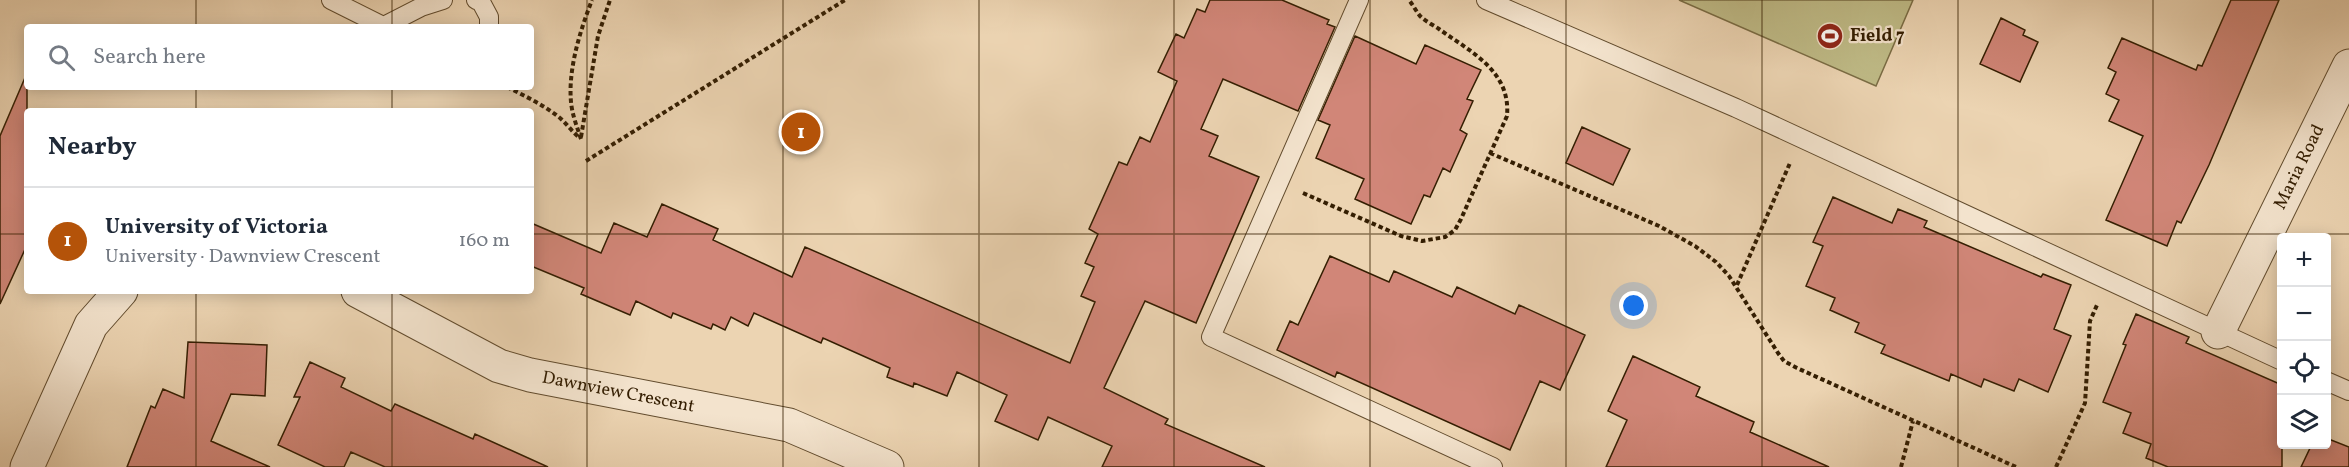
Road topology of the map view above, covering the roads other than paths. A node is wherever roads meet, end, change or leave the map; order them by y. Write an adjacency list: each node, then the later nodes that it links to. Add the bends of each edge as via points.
1 (331, 0): 6 (lane)
2 (443, 0): 7 (lane)
3 (476, 0): 8 (lane, via 481,2)
4 (1359, 0): 18 (lane, via 1211,338)
5 (1486, 0): 12 (lane, via 1736,108)
6 (378, 24)
7 (390, 24)
8 (489, 24)
9 (2349, 66): 12 (street, Maria Road)
10 (118, 294): 16 (street, via 91,325)
11 (364, 294): 17 (street, Dawnview Crescent, via 499,366 789,425)
12 (2218, 332): 13 (lane)
13 (2277, 359)
14 (2331, 383): 15 (lane)
15 (2349, 391)
16 (27, 467)
17 (887, 467)
18 (1493, 467)

